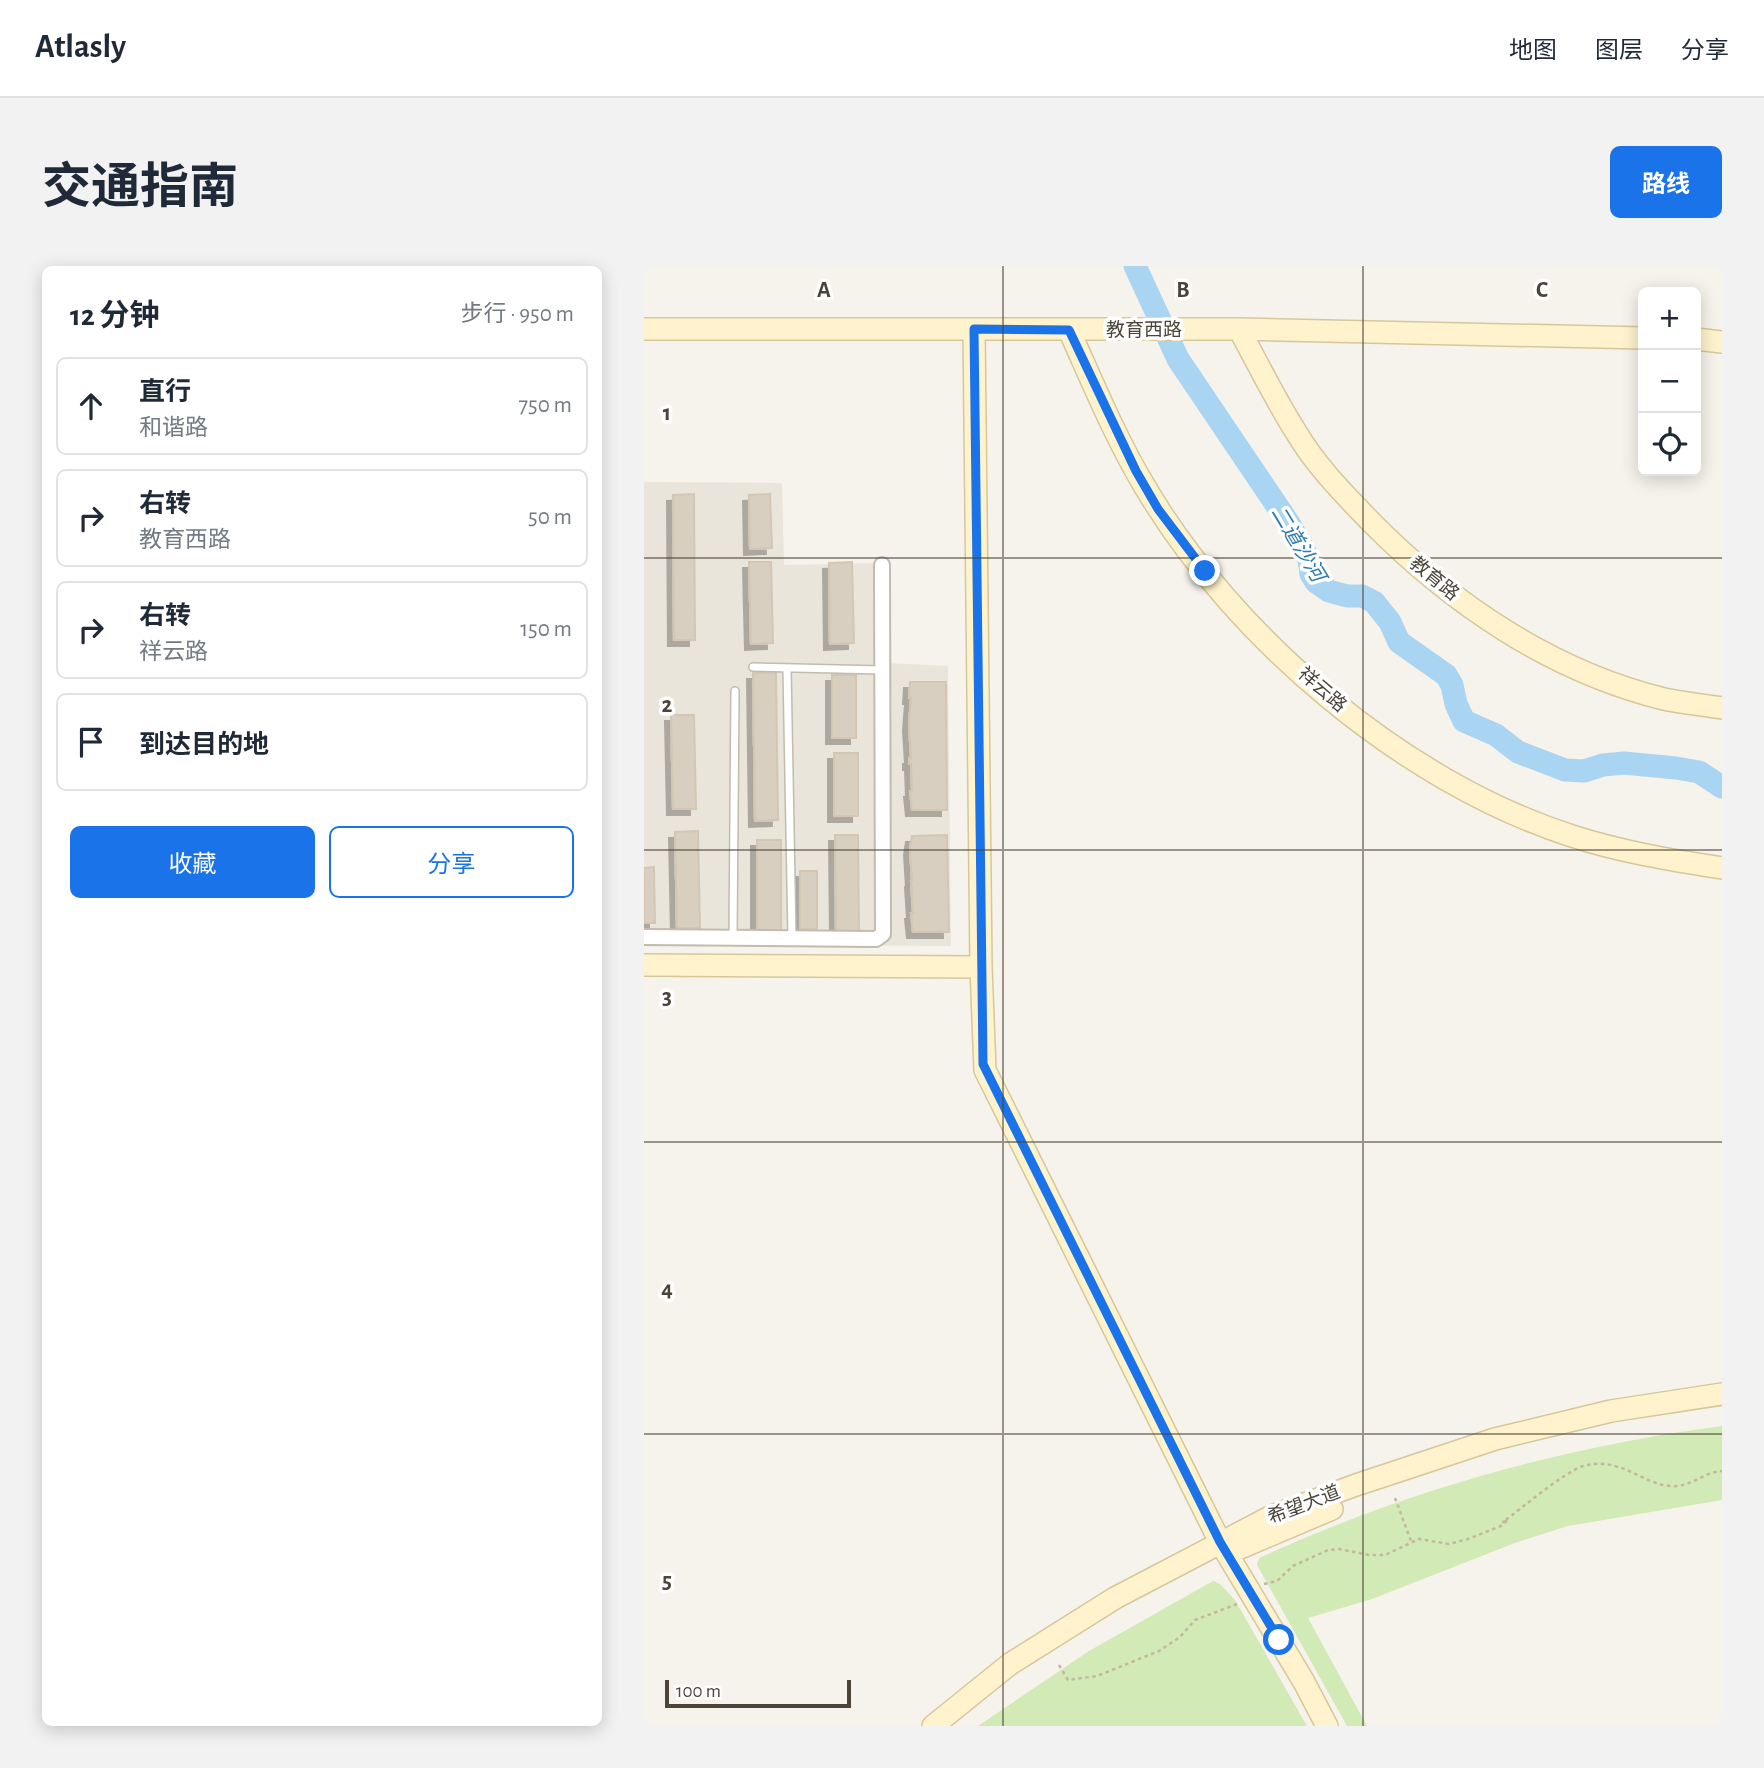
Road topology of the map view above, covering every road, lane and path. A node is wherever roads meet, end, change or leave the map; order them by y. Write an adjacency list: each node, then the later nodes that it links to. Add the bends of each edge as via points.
1 (644, 329): 2 (street, 教育西路)
2 (974, 329): 4 (street, 教育西路); 19 (street)
3 (1240, 329): 4 (street, 教育西路); 5 (street, 教育西路); 13 (street, 教育路, via 1296,434 1329,477 1429,577 1534,649 1664,699)
4 (1069, 330): 14 (street, 祥云路, via 1126,454 1170,525 1251,625 1338,705 1430,769 1524,818 1615,848)
5 (1638, 338)
6 (1701, 340): 7 (street)
7 (1722, 342)
8 (882, 565): 11 (street)
9 (754, 667): 10 (lane)
10 (787, 668): 11 (lane); 17 (lane)
11 (883, 670): 17 (street, via 883,934 876,939)
12 (735, 691): 16 (lane)
13 (1722, 708)
14 (1722, 868)
15 (644, 937): 16 (street)
16 (733, 938): 17 (street)
17 (792, 938)
18 (644, 965): 19 (street)
19 (981, 967): 25 (street, via 985,1070)
20 (1722, 1394): 25 (street, 希望大道, via 1611,1411 1486,1441 1272,1516)
21 (1722, 1406): 25 (street, 希望大道, via 1590,1428 1456,1462)
22 (1722, 1471): 24 (path, via 1674,1487 1612,1465 1585,1466 1501,1526 1478,1536 1449,1544)
23 (1395, 1498): 24 (path)
24 (1411, 1541): 26 (path, via 1380,1556 1328,1550)
25 (1224, 1548): 29 (street, 希望大道, via 1115,1598 1010,1664); 30 (street, 希望大道, via 1091,1625); 31 (street)
26 (1264, 1584)
27 (1240, 1603): 28 (path, via 1198,1617 1169,1645 1097,1676 1068,1680)
28 (1059, 1665)
29 (933, 1726)
30 (945, 1726)
31 (1327, 1726)

